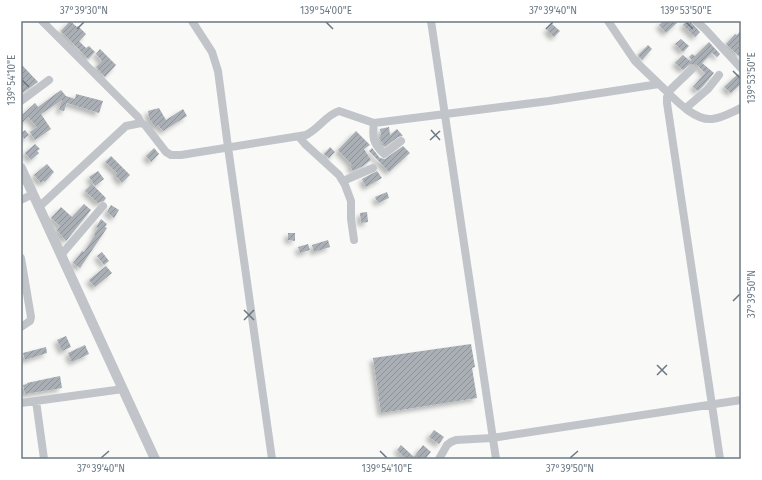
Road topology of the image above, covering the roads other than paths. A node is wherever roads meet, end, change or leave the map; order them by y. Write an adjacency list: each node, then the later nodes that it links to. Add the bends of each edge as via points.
1 (42, 21): 16 (street, via 138,117)
2 (192, 21): 20 (street, via 217,64)
3 (432, 21): 15 (street)
4 (608, 21): 10 (street, via 634,61)
5 (696, 21): 6 (street)
6 (741, 68)
7 (692, 69): 11 (street)
8 (719, 76): 13 (street, via 708,90)
9 (49, 80): 12 (street)
10 (659, 84): 11 (street); 15 (street)
11 (669, 93): 13 (street); 36 (street, via 667,103)
12 (21, 101)
13 (686, 108): 14 (street, via 698,116 711,119)
14 (741, 108)
15 (446, 115): 17 (street); 37 (street)
16 (141, 123): 20 (street, via 162,149 171,155); 27 (street, via 126,126)
17 (374, 123): 18 (street, via 339,111 310,133); 19 (street, via 373,139 384,154)
18 (299, 137): 20 (street); 23 (street)
19 (401, 141)
20 (228, 147): 40 (street)
21 (21, 168): 24 (street)
22 (373, 168): 23 (street)
23 (343, 182): 28 (street, via 350,201)
24 (33, 194): 25 (street); 27 (street)
25 (21, 200)
26 (103, 206): 29 (street)
27 (39, 207): 29 (street)
28 (354, 240)
29 (62, 255): 32 (street)
30 (21, 258): 31 (street, via 31,317 30,321)
31 (21, 327)
32 (123, 389): 34 (street); 39 (street)
33 (741, 400): 36 (street)
34 (36, 401): 35 (street); 38 (street)
35 (21, 403)
36 (712, 404): 37 (street); 43 (street)
37 (492, 438): 41 (street, via 456,440 447,445); 42 (street)
38 (44, 459)
39 (155, 459)
40 (272, 459)
41 (439, 459)
42 (496, 459)
43 (720, 459)

